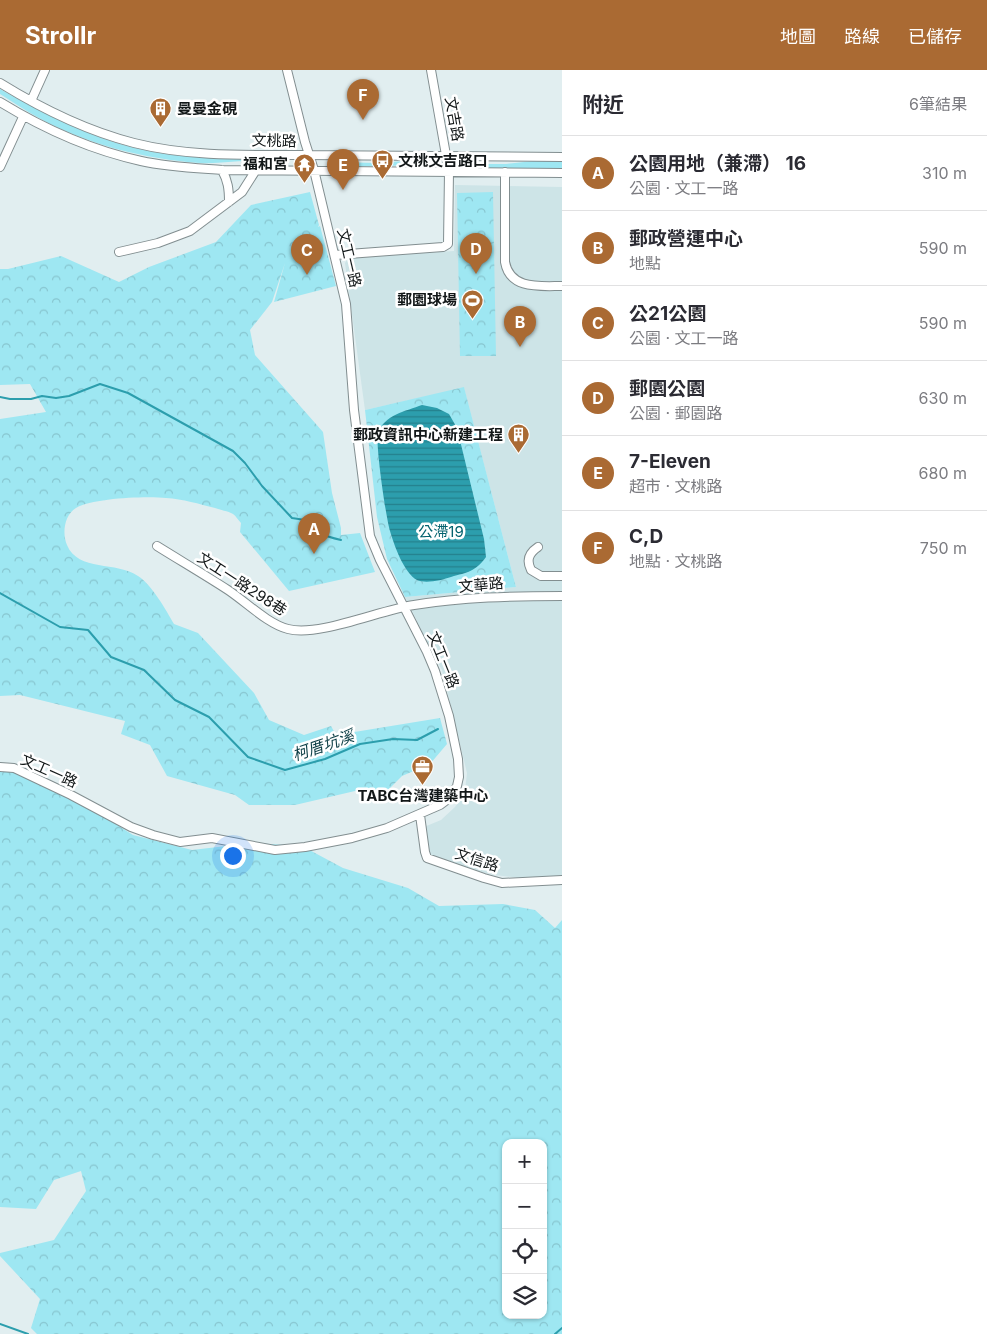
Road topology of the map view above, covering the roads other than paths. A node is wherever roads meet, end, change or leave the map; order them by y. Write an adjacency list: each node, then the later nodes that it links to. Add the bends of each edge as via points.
1 (45, 70): 5 (street)
2 (287, 70): 8 (street, 文工一路)
3 (431, 70): 9 (street, 文吉路)
4 (0, 83): 5 (street, 文桃路)
5 (31, 101): 8 (street, 文桃路, via 81,126 137,144 212,153)
6 (0, 102): 7 (street, 文桃路)
7 (23, 116): 11 (street); 12 (street, 文桃路, via 105,152 142,162)
8 (309, 155): 9 (street, 文桃路); 14 (street, 文工一路)
9 (446, 156): 10 (street, 文桃路); 15 (street, 文吉路)
10 (562, 156)
11 (0, 167)
12 (222, 170): 13 (street, 文桃路); 18 (street, via 229,188)
13 (256, 170): 14 (street, 文桃路); 18 (street, via 242,192)
14 (314, 170): 15 (street, 文桃路); 20 (street, 文工一路)
15 (449, 172): 16 (street, 文桃路); 20 (street, 文吉路, via 449,240 446,246)
16 (505, 172): 17 (street, 文桃路); 21 (street, via 506,271 522,284)
17 (562, 173)
18 (229, 202): 19 (street, via 190,230 158,243)
19 (119, 252)
20 (334, 255): 26 (street, 文工一路, via 346,304 354,410 370,536)
21 (562, 286)
22 (157, 546): 26 (street, 文工一路298巷, via 287,629 324,628)
23 (538, 547): 24 (street, via 529,556 531,570 541,576)
24 (562, 576)
25 (562, 596): 26 (street, 文華路, via 509,596)
26 (403, 606): 28 (street, 文工一路, via 435,670 449,716 459,768 457,786 448,799)
27 (0, 767): 28 (street, 文工一路, via 14,768 72,794 131,827 180,842 212,838 275,850 305,847 352,838)
28 (420, 815): 29 (street, 文信路, via 427,858 502,883)
29 (562, 880)

